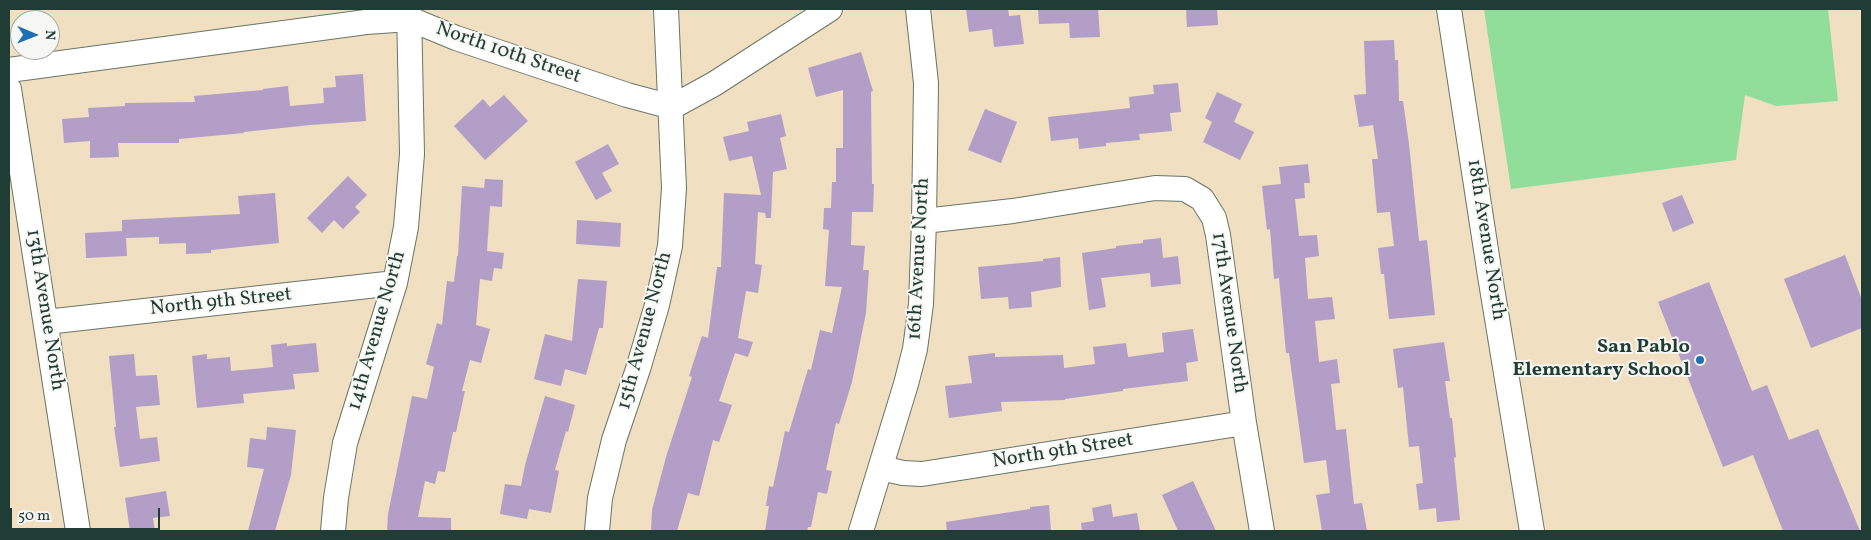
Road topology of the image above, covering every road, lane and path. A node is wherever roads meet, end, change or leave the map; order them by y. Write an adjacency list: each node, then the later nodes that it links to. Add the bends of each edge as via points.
1 (666, 9): 8 (street, 15th Avenue North)
2 (830, 9): 8 (street, via 714,84)
3 (918, 9): 9 (street, 16th Avenue North, via 926,83)
4 (1449, 9): 19 (street, 18th Avenue North)
5 (409, 14): 6 (street, North 10th Street); 8 (street, North 10th Street, via 456,38); 10 (street, 14th Avenue North, via 412,154 406,226)
6 (9, 70)
7 (9, 89): 11 (street, 13th Avenue North)
8 (672, 106): 16 (street, 15th Avenue North, via 674,188 670,246 657,305 614,440 600,498)
9 (924, 221): 12 (street, 17th Avenue North, via 1013,212 1155,188 1185,189 1202,200 1214,218); 13 (street, 16th Avenue North, via 921,304 915,349)
10 (395, 284): 11 (street, North 9th Street); 15 (street, 14th Avenue North, via 345,443)
11 (46, 322): 14 (street, 13th Avenue North)
12 (1244, 423): 13 (street, North 9th Street, via 922,474); 18 (street, 17th Avenue North)
13 (881, 468): 17 (street, 16th Avenue North)
14 (78, 531)
15 (333, 531)
16 (597, 531)
17 (861, 531)
18 (1262, 531)
19 (1532, 531)

